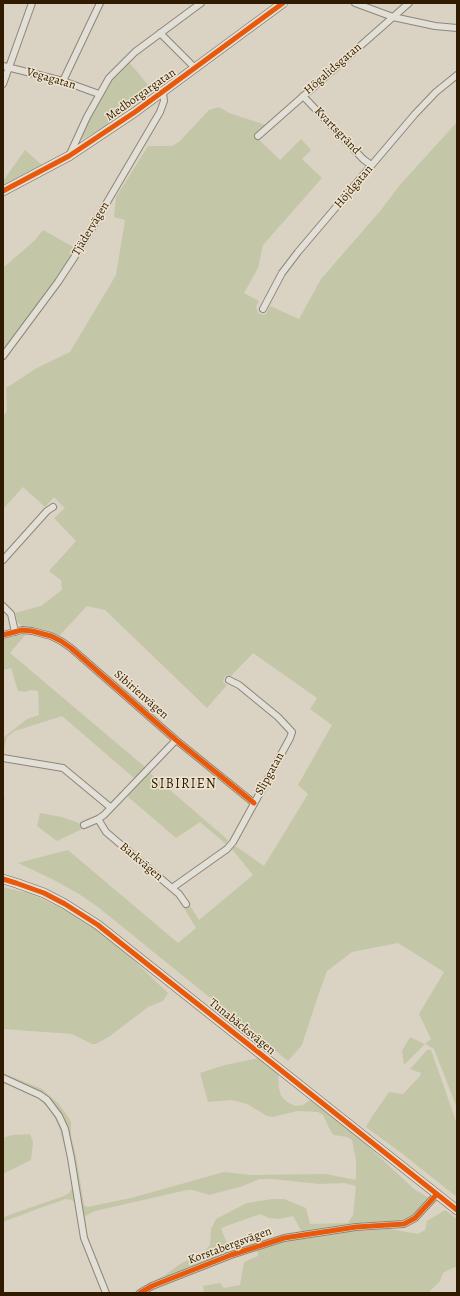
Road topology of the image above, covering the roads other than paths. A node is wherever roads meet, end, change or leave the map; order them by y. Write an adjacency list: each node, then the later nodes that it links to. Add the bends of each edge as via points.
1 (32, 3): 10 (street)
2 (100, 3): 13 (street)
3 (201, 3): 9 (street)
4 (283, 3): 11 (street, Medborgargatan)
5 (355, 3): 7 (street)
6 (409, 3): 7 (street, Högalidsgatan)
7 (393, 17): 8 (street); 17 (street, Högalidsgatan)
8 (457, 28)
9 (160, 33): 11 (street); 16 (street, via 135,52 109,78)
10 (6, 67): 13 (street, Vegagatan); 14 (street)
11 (195, 68): 15 (street, Medborgargatan)
12 (457, 75): 20 (street, Höjdgatan, via 436,92)
13 (63, 81): 16 (street, Vegagatan)
14 (3, 84)
15 (163, 93): 19 (street, Medborgargatan); 23 (street, Tjädervägen, via 164,101 160,112 79,250)
16 (100, 94): 19 (street)
17 (303, 96): 18 (street, Högalidsgatan); 20 (street, Kvartsgränd)
18 (258, 136)
19 (69, 156): 21 (street, Medborgargatan)
20 (371, 165): 22 (street, Höjdgatan, via 282,273)
21 (3, 191)
22 (263, 309)
23 (3, 356)
24 (53, 507): 25 (street)
25 (3, 560)
26 (3, 606): 27 (street, via 11,614)
27 (16, 632): 28 (street, Sibirienvägen); 30 (street, Sibirienvägen, via 32,631 61,641)
28 (3, 635)
29 (229, 680): 32 (street, Slipgatan, via 239,685 278,717 292,732)
30 (176, 740): 32 (street, Sibirienvägen); 33 (street)
31 (3, 758): 33 (street, via 63,768)
32 (254, 803): 37 (street, Slipgatan, via 227,849)
33 (110, 807): 34 (street)
34 (98, 819): 35 (street); 37 (street, Barkvägen, via 106,832)
35 (84, 825)
36 (3, 880): 40 (street, Tunabäcksvägen, via 44,893 98,925)
37 (172, 888): 38 (street, Barkvägen)
38 (186, 904)
39 (3, 1078): 42 (street, via 40,1094 59,1116 65,1129 71,1158 84,1238)
40 (437, 1194): 41 (street, Tunabäcksvägen); 43 (street, Korstabergsvägen, via 415,1218 404,1224 356,1227 284,1238 217,1260)
41 (457, 1210)
42 (106, 1293)
43 (140, 1293)

